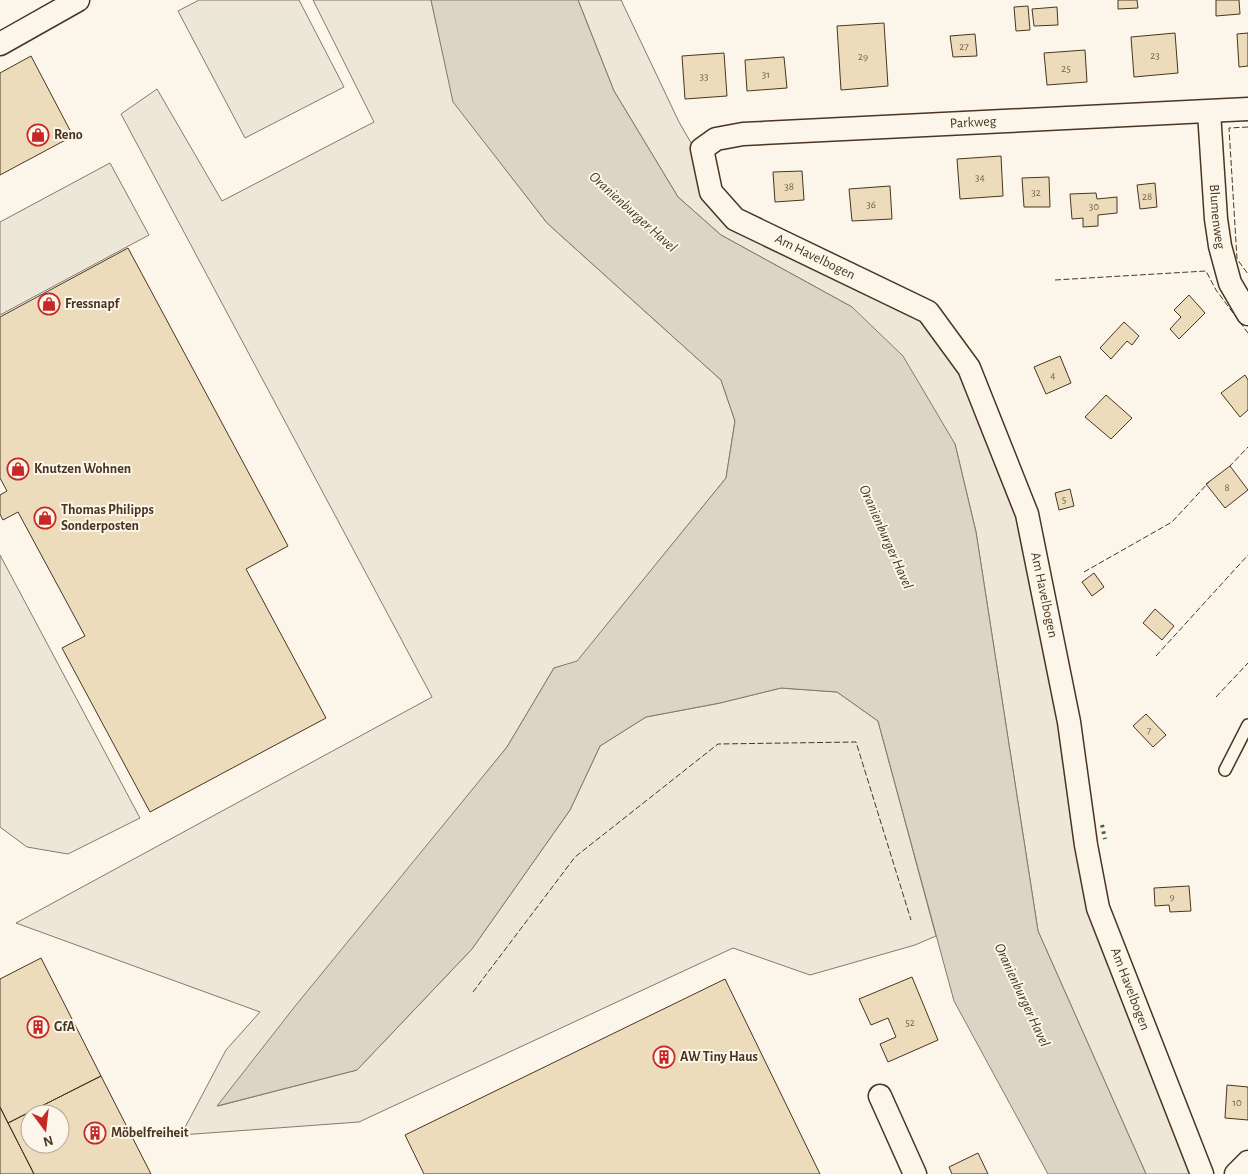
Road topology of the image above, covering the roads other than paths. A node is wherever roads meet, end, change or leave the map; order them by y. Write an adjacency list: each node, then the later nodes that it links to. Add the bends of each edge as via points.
1 (67, 3): 2 (street)
2 (0, 44)
3 (1248, 109): 4 (street, Parkweg)
4 (1209, 112): 5 (street, Parkweg, via 743,134 716,139); 6 (street, Blumenweg, via 1220,246 1230,284)
5 (702, 149): 12 (street, Am Havelbogen, via 711,192 735,219 928,312 969,368 1027,514 1069,722 1098,908)
6 (1248, 314)
7 (1248, 726): 8 (lane)
8 (1225, 770)
9 (880, 1096): 11 (street)
10 (1248, 1162): 13 (street)
11 (915, 1174)
12 (1202, 1174)
13 (1236, 1174)

